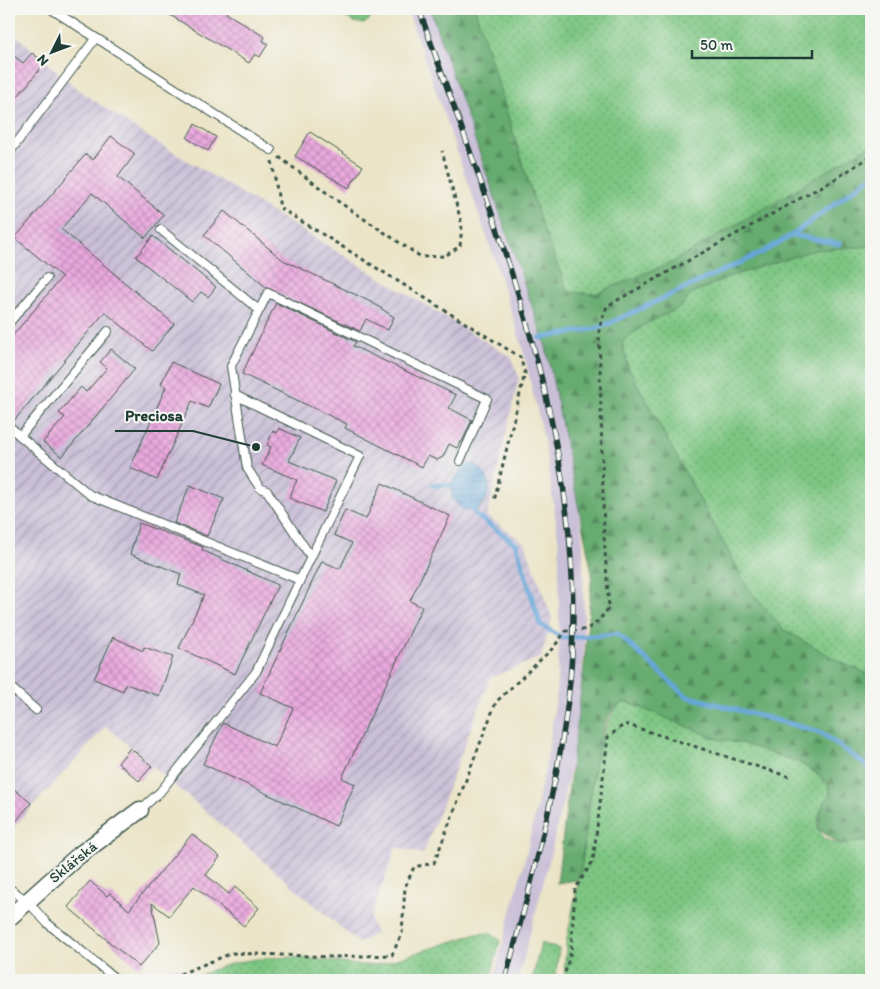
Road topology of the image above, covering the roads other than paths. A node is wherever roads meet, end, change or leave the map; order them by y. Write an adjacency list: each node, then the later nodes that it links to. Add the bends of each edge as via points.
1 (51, 9): 2 (lane)
2 (95, 39): 3 (lane); 4 (lane)
3 (12, 144): 5 (lane)
4 (271, 150)
5 (9, 153)
6 (161, 230): 8 (lane)
7 (47, 278): 9 (lane)
8 (259, 310): 11 (lane, via 231,366); 14 (lane, via 268,292 487,399)
9 (9, 323)
10 (108, 331): 13 (lane)
11 (236, 395): 15 (lane, via 247,468 260,488 268,491); 15 (lane, via 360,456)
12 (9, 426): 13 (lane)
13 (20, 436): 16 (lane, via 90,495)
14 (460, 460)
15 (311, 557): 16 (lane)
16 (300, 580): 19 (lane, via 256,672 160,792)
17 (9, 686): 18 (lane)
18 (36, 710)
19 (140, 810): 21 (street, Sklářská, via 78,856)
20 (9, 888): 21 (lane)
21 (27, 901): 22 (street, Sklářská); 23 (lane, via 47,923)
22 (9, 918)
23 (117, 980)

